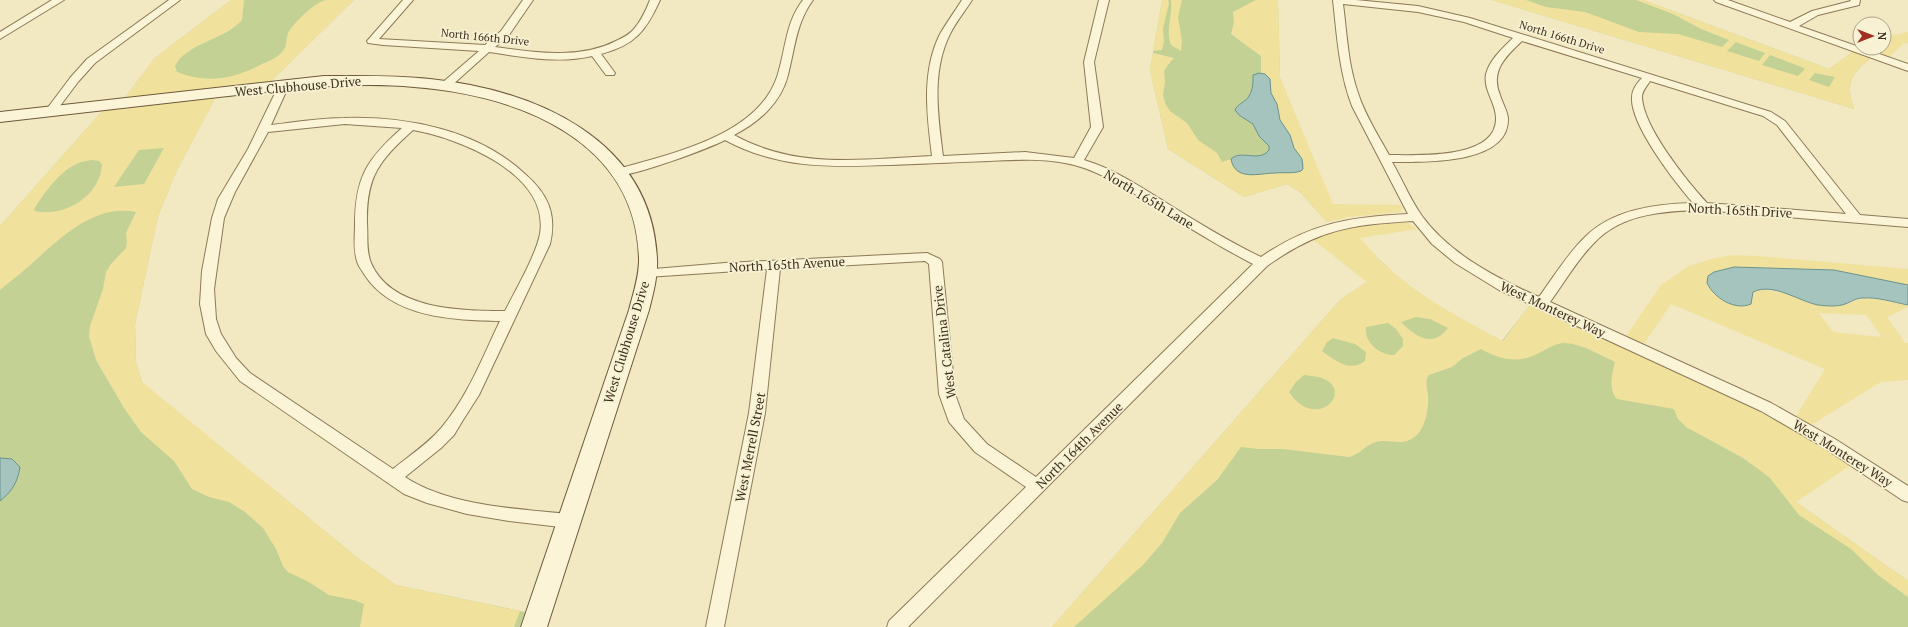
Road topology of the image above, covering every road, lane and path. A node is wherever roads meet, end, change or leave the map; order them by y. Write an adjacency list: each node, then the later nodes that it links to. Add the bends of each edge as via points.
1 (58, 0): 13 (street)
2 (176, 0): 22 (street, via 91,61)
3 (408, 0): 15 (street, North 166th Drive, via 372,42)
4 (528, 0): 15 (street, via 505,33)
5 (655, 0): 16 (street, North 166th Drive, via 637,32 618,45)
6 (808, 0): 26 (street, via 796,21 780,85 774,98 754,118)
7 (967, 0): 28 (street, via 944,38 934,67 932,102)
8 (1104, 0): 29 (street, via 1089,62 1097,127)
9 (1338, 0): 14 (street, North 166th Drive, via 1440,13); 27 (street, West Monterey Way, via 1350,90)
10 (1719, 0): 12 (street)
11 (1855, 1): 12 (street, via 1852,4 1815,13)
12 (1791, 26): 17 (street)
13 (0, 36)
14 (1520, 37): 19 (street, North 166th Drive); 27 (street, via 1496,62 1491,72 1492,92 1502,119 1500,131 1493,142 1462,156)
15 (488, 49): 16 (street, North 166th Drive, via 566,56); 21 (street)
16 (595, 53): 18 (street)
17 (1908, 68)
18 (610, 73)
19 (1648, 77): 31 (street, via 1637,98 1639,110 1646,126 1679,178); 33 (street, North 166th Drive, via 1775,118)
20 (284, 85): 21 (street, West Clubhouse Drive, via 374,80); 22 (street, West Clubhouse Drive); 25 (street)
21 (446, 86): 30 (street, West Clubhouse Drive, via 507,99 559,120 601,149)
22 (50, 112): 23 (street, West Clubhouse Drive)
23 (0, 117)
24 (412, 126): 25 (street, via 373,121 343,121); 40 (street, via 458,138 492,154 521,175 540,200 547,214 548,223 544,244); 40 (street, via 383,152 363,186 360,223 365,264 379,285 424,309 458,315)
25 (263, 129): 41 (street, via 226,196 217,221 206,293 209,323 214,337 231,364 245,377)
26 (726, 136): 28 (street, North 165th Lane, via 766,155 807,163); 30 (street)
27 (1385, 158): 32 (street, West Monterey Way)
28 (938, 160): 29 (street, North 165th Lane, via 1026,156)
29 (1078, 162): 36 (street, North 165th Lane, via 1117,177 1223,243)
30 (621, 172): 38 (street, West Clubhouse Drive, via 632,190 644,222 648,260)
31 (1703, 206): 33 (street, North 165th Drive); 39 (street, North 165th Drive, via 1642,212 1604,227 1589,240)
32 (1416, 217): 36 (street, via 1326,227 1292,242); 39 (street, West Monterey Way, via 1460,260 1504,287)
33 (1856, 218): 34 (street, North 165th Drive)
34 (1908, 222)
35 (927, 257): 37 (street, North 165th Avenue); 42 (street, West Catalina Drive, via 935,262 947,394 957,422 980,448)
36 (1262, 263): 42 (street, North 164th Avenue)
37 (774, 265): 38 (street, North 165th Avenue); 46 (street, West Merrell Street, via 757,413)
38 (646, 274): 44 (street, West Clubhouse Drive, via 639,310)
39 (1541, 304): 43 (street, West Monterey Way, via 1766,407 1829,443)
40 (509, 316): 41 (street, via 471,395 458,416 435,444)
41 (393, 478): 44 (street, via 425,496 441,501 519,516)
42 (1038, 486): 47 (street, North 164th Avenue)
43 (1908, 495)
44 (569, 521): 45 (street, West Clubhouse Drive)
45 (534, 627)
46 (715, 627)
47 (896, 627)

